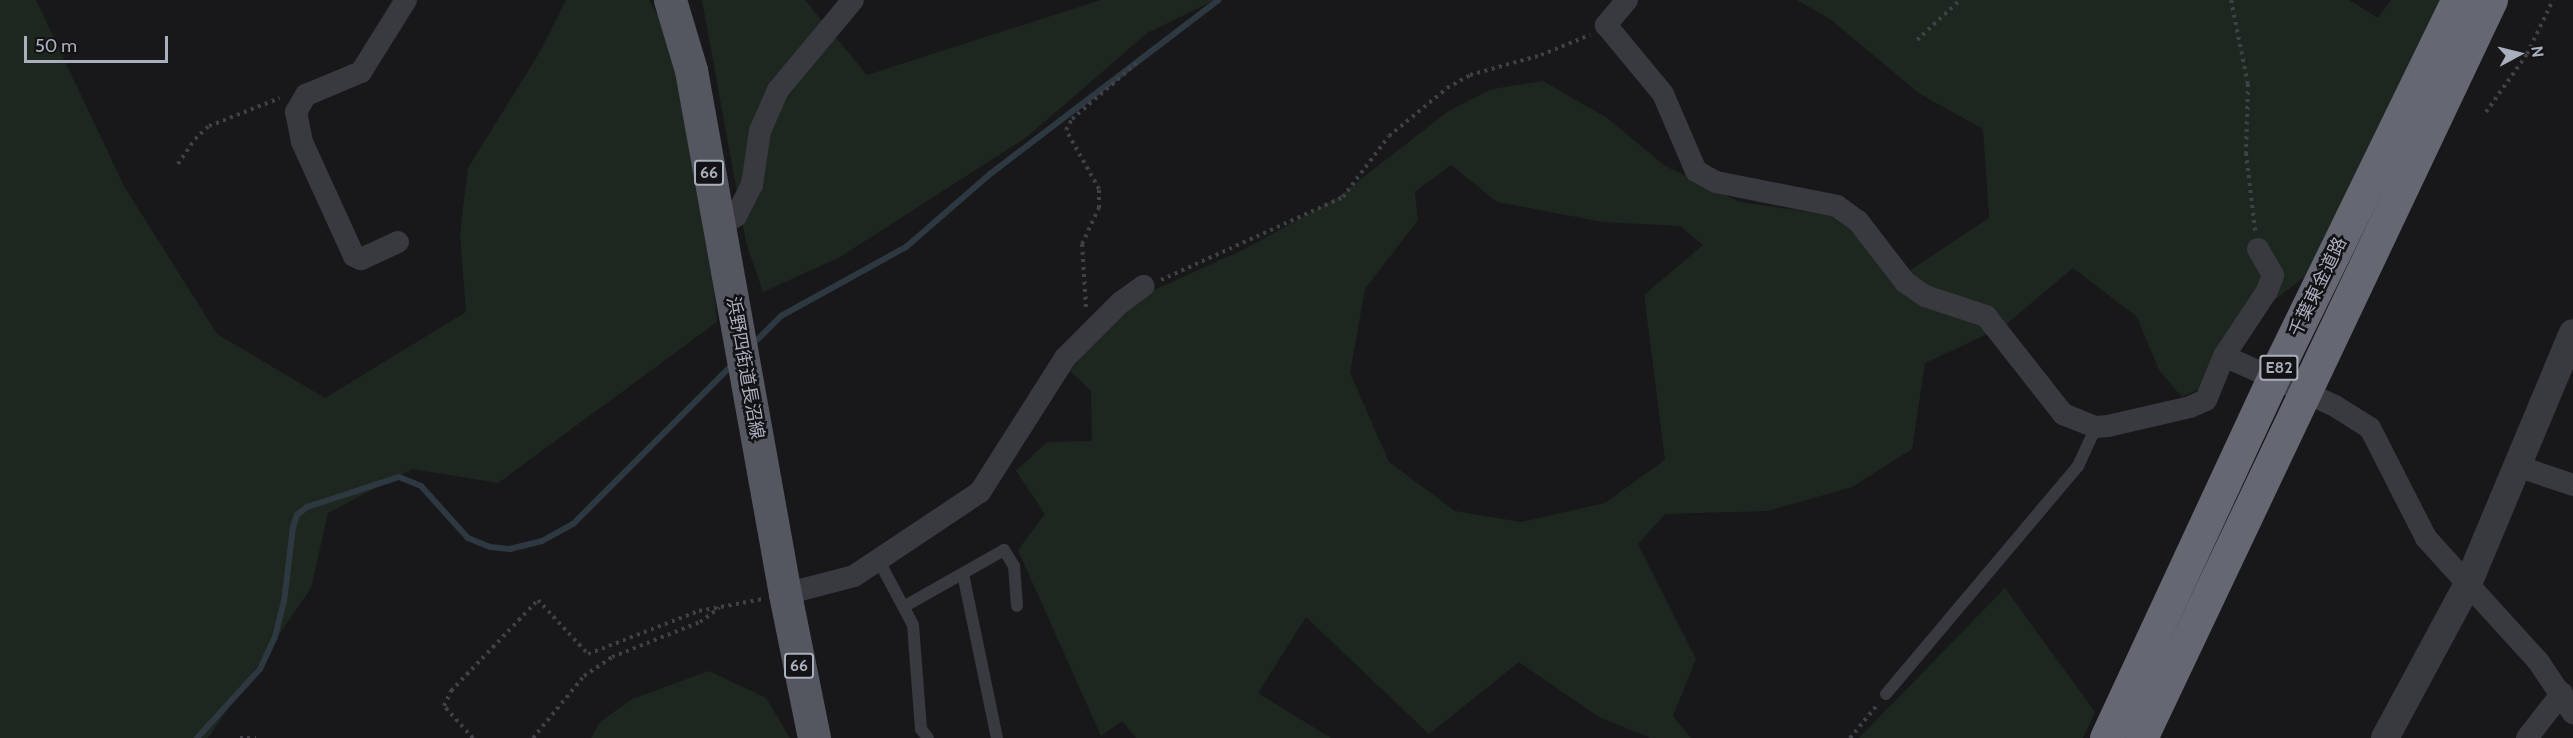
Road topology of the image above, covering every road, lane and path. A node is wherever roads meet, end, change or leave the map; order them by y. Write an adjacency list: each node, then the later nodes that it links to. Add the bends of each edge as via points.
1 (406, 0): 13 (street, via 361,72)
2 (670, 0): 16 (main road, 浜野四街道長沼線 / 66, via 691,70)
3 (853, 0): 16 (street, via 778,90 760,131 752,185 736,216)
4 (1627, 0): 10 (street)
5 (1960, 0): 11 (path)
6 (2231, 0): 18 (path, via 2248,84 2246,153)
7 (2457, 0): 44 (highway, 千葉東金道路 / E82, via 2274,376)
8 (2491, 0): 45 (highway, 千葉東金道路 / E82)
9 (2553, 0): 14 (path, via 2527,54)
10 (1606, 24): 19 (path, via 1599,31 1541,55 1490,68 1447,88 1389,136 1343,197 1180,273); 23 (street, via 1663,94 1696,171 1716,182 1837,206 1858,221 1905,282 1925,296 1986,316 2064,414)
11 (1917, 40)
12 (1140, 60): 20 (path, via 1072,119 1066,130 1099,189 1098,208 1083,244 1088,304)
13 (306, 95): 15 (path, via 291,94 209,126); 17 (street, via 296,112 302,142 354,256 361,259)
14 (2486, 112)
15 (178, 164)
16 (719, 227): 29 (main road, 浜野四街道長沼線 / 66)
17 (398, 242)
18 (2258, 249): 22 (street, via 2273,275 2268,291)
19 (1143, 286): 26 (street, via 1120,303 1065,358 980,492)
20 (1082, 313)
21 (2573, 333): 24 (street)
22 (2224, 356): 23 (street, via 2206,400); 28 (street, via 2335,406 2370,428 2426,538)
23 (2096, 427): 34 (lane, via 2078,466)
24 (2517, 466): 25 (street); 28 (street)
25 (2573, 484)
26 (879, 561): 29 (street, via 854,576); 30 (lane)
27 (963, 574): 30 (lane); 31 (lane, via 1004,550 1014,566); 42 (lane)
28 (2467, 586): 33 (street, via 2538,661); 46 (street)
29 (785, 594): 32 (path); 40 (main road, 浜野四街道長沼線 / 66)
30 (905, 606): 41 (lane, via 913,625 921,729)
31 (1017, 606)
32 (720, 608): 38 (path, via 699,610 588,654 538,600 451,691 444,706); 39 (path, via 700,622 612,657 584,676)
33 (2562, 693): 35 (street); 47 (street)
34 (1886, 694): 43 (path)
35 (2573, 713)
36 (240, 738): 37 (path)
37 (256, 738)
38 (473, 738)
39 (533, 738)
40 (814, 738)
41 (928, 738)
42 (997, 738)
43 (1850, 738)
44 (2106, 738)
45 (2141, 738)
46 (2385, 738)
47 (2527, 738)

